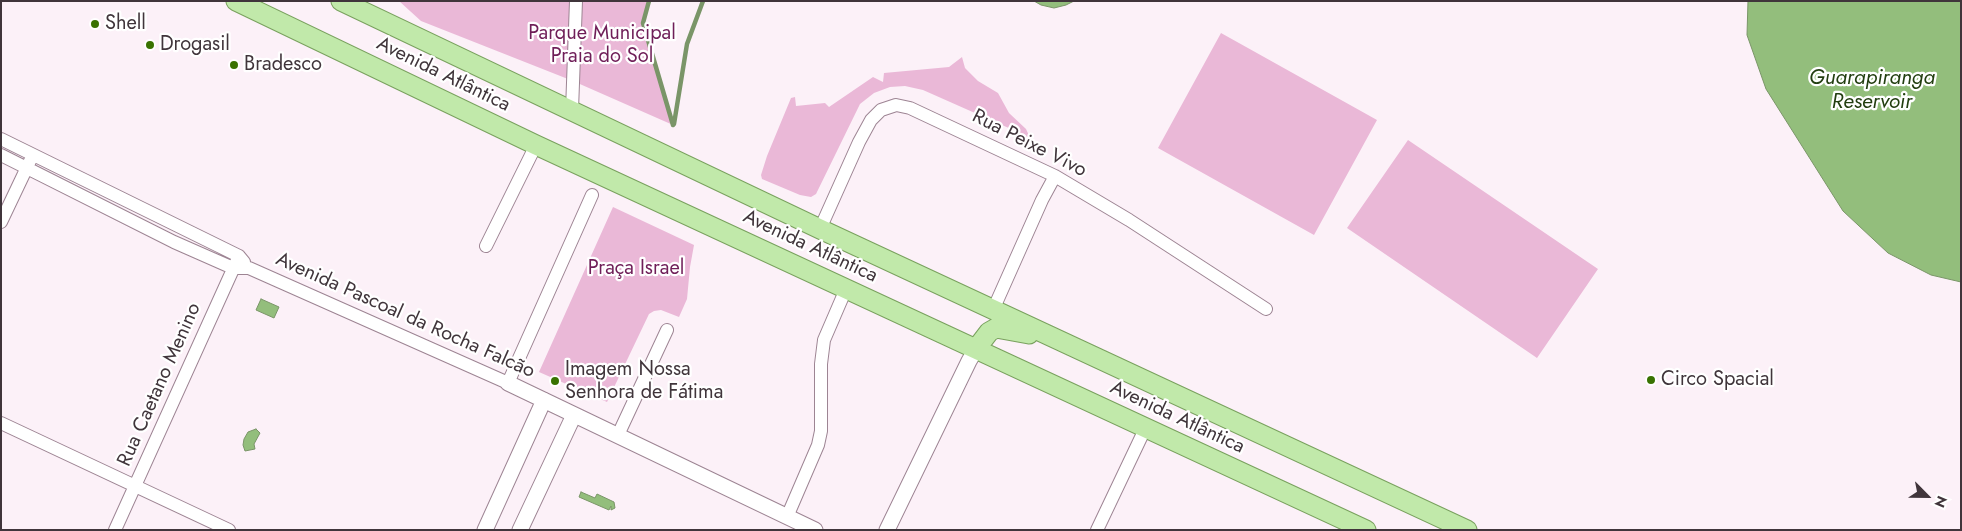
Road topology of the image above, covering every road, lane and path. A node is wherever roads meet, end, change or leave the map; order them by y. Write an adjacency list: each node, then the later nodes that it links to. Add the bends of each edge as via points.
1 (236, 1): 6 (main road, Avenida Atlântica)
2 (341, 1): 4 (main road, Avenida Atlântica)
3 (576, 1): 4 (street)
4 (572, 110): 13 (main road, Avenida Atlântica)
5 (1, 139): 8 (street, Avenida Pascoal da Rocha Falcão)
6 (536, 144): 14 (street); 18 (main road, Avenida Atlântica)
7 (1, 155): 9 (street, Avenida Pascoal da Rocha Falcão)
8 (34, 155): 9 (street); 15 (street, Avenida Pascoal da Rocha Falcão)
9 (27, 168): 12 (street); 16 (street, Avenida Pascoal da Rocha Falcão)
10 (1055, 176): 13 (street, Rua Peixe Vivo, via 945,123 896,105 881,110 871,120); 19 (street, Rua Peixe Vivo); 20 (street)
11 (592, 195): 24 (street)
12 (1, 222)
13 (820, 229): 20 (main road, Avenida Atlântica)
14 (486, 246)
15 (239, 256): 16 (street, Rua Caetano Menino); 17 (street, Avenida Pascoal da Rocha Falcão)
16 (233, 268): 17 (street, Avenida Pascoal da Rocha Falcão); 30 (street, Rua Caetano Menino)
17 (249, 268): 24 (street, Avenida Pascoal da Rocha Falcão)
18 (846, 289): 23 (main road, Avenida Atlântica); 31 (street, via 824,340 818,445)
19 (1266, 309)
20 (993, 310): 22 (main road, Avenida Atlântica)
21 (667, 330): 29 (street)
22 (1055, 339): 23 (main road, via 996,328); 41 (main road, Avenida Atlântica)
23 (976, 349): 28 (main road, Avenida Atlântica); 38 (street)
24 (508, 383): 25 (street, Avenida Pascoal da Rocha Falcão)
25 (544, 400): 26 (street, Avenida Pascoal da Rocha Falcão); 35 (street)
26 (574, 415): 29 (street, Avenida Pascoal da Rocha Falcão); 36 (street)
27 (1, 422): 30 (street)
28 (1145, 429): 32 (main road, Avenida Atlântica); 39 (street)
29 (618, 435): 31 (street, Avenida Pascoal da Rocha Falcão)
30 (135, 486): 33 (street, Rua Caetano Menino); 34 (street)
31 (787, 517): 37 (street, Avenida Pascoal da Rocha Falcão)
32 (1336, 523): 40 (main road, Avenida Atlântica)
33 (115, 530)
34 (229, 530)
35 (485, 530)
36 (520, 530)
37 (815, 530)
38 (887, 530)
39 (1097, 530)
40 (1366, 530)
41 (1467, 530)

